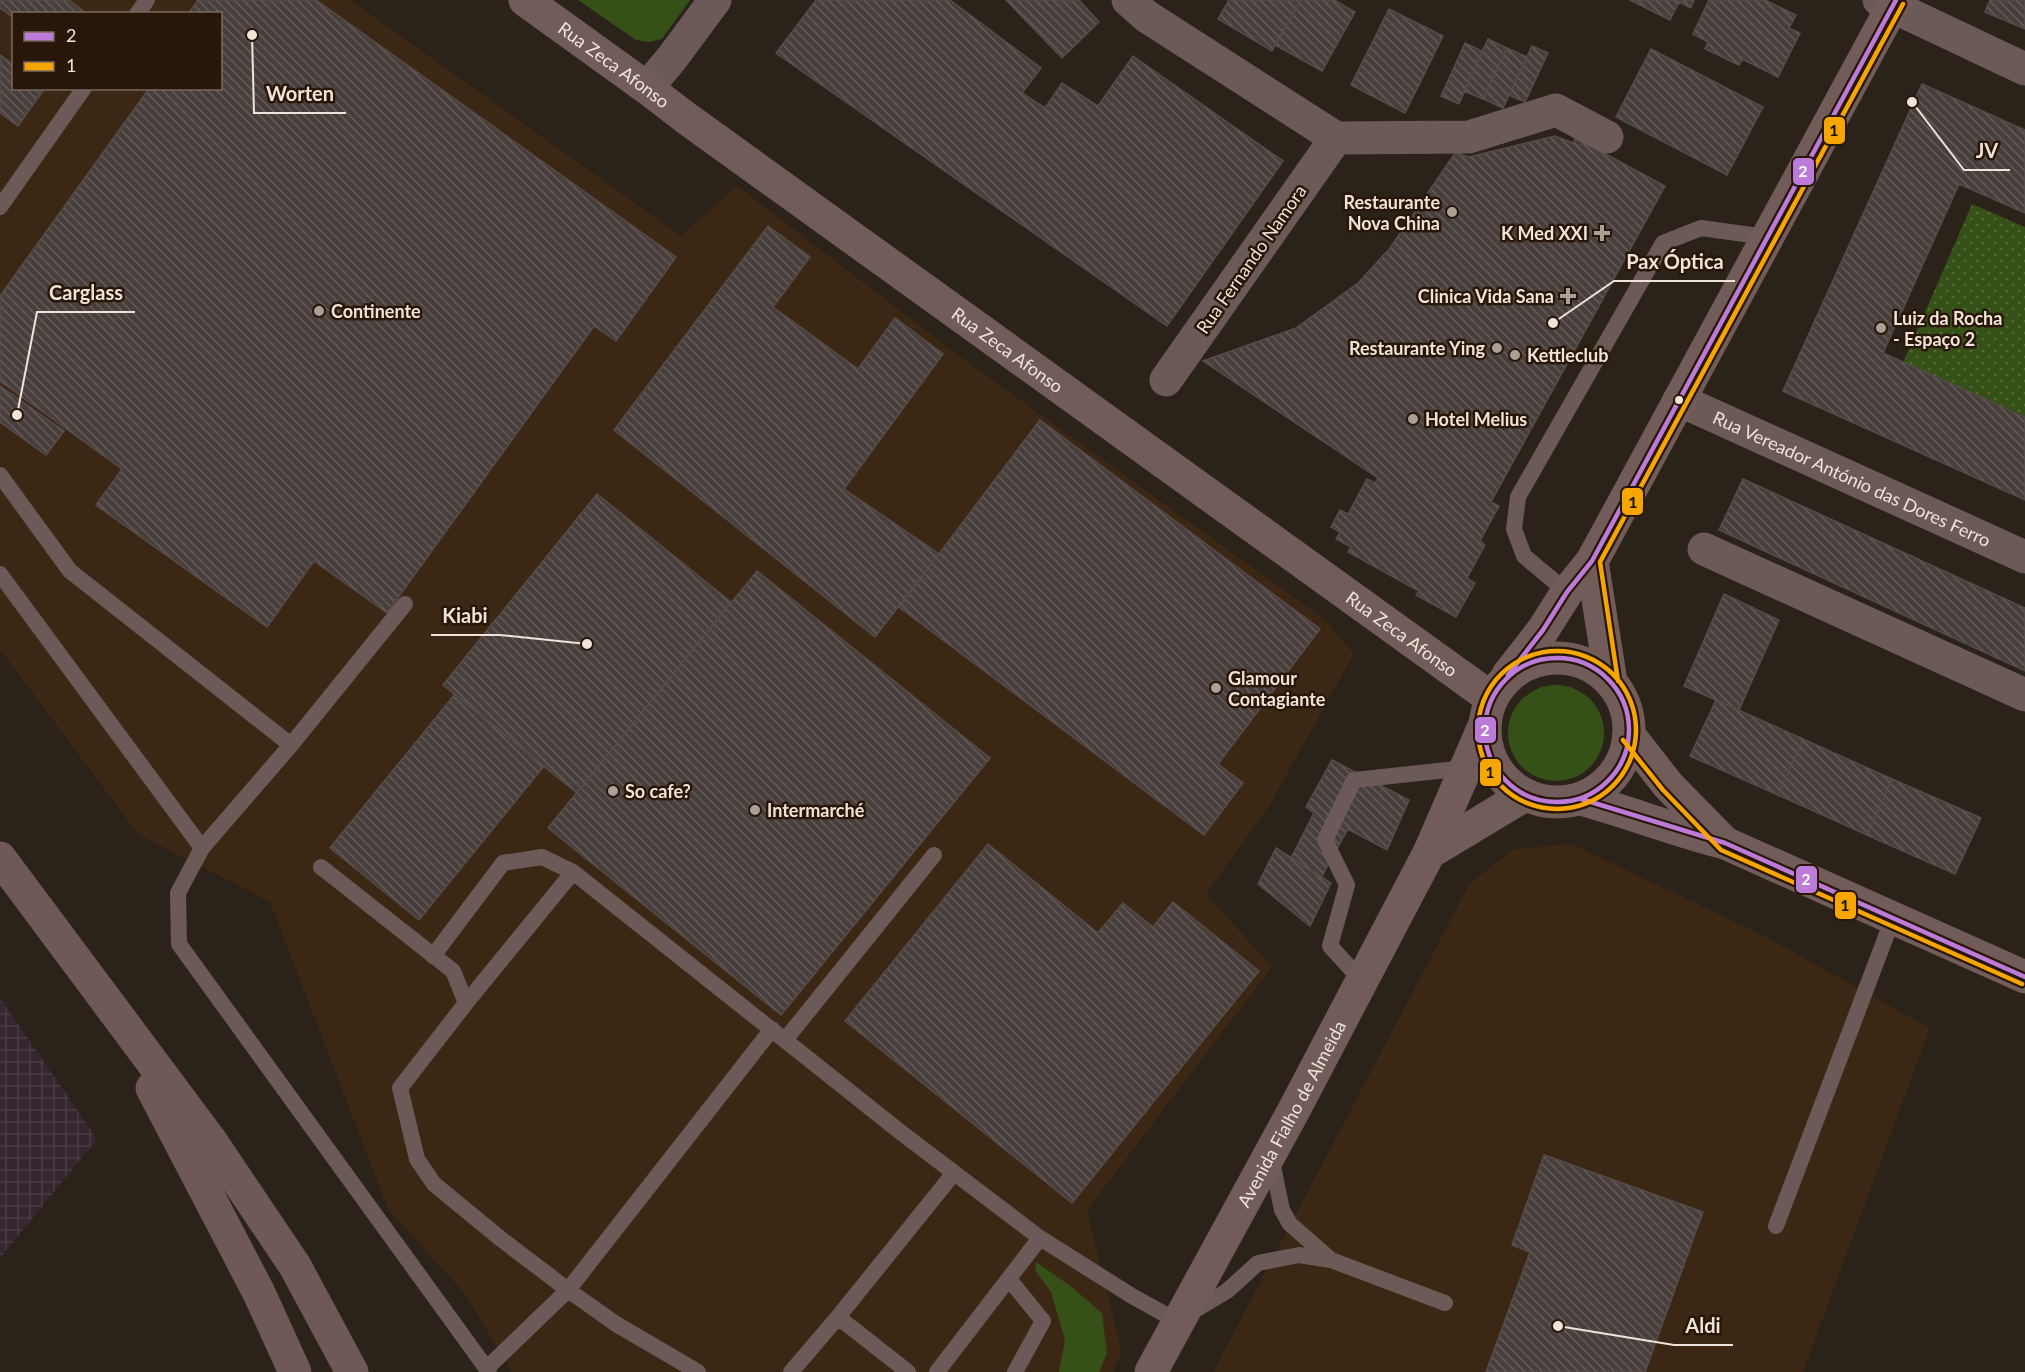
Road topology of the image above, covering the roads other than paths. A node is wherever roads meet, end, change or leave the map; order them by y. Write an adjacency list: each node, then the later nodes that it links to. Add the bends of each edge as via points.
1 (525, 0): 6 (main road, Rua Zeca Afonso)
2 (715, 0): 6 (street)
3 (1128, 0): 9 (street, via 1146,16)
4 (1889, 2): 5 (street); 11 (main road, Avenida Fialho de Almeida)
5 (2025, 69)
6 (647, 87): 23 (main road, Rua Zeca Afonso)
7 (83, 90): 10 (lane)
8 (1607, 137): 9 (street, via 1556,110 1469,136)
9 (1336, 138): 12 (street, Rua Fernando Namora)
10 (0, 207)
11 (1766, 237): 13 (main road, Avenida Fialho de Almeida); 19 (lane, via 1701,228 1663,243 1518,497 1514,529 1524,556)
12 (1166, 380)
13 (1679, 400): 16 (street, Rua Vereador António das Dores Ferro); 17 (main road, Avenida Fialho de Almeida)
14 (0, 475): 25 (lane, via 70,571)
15 (1704, 549): 22 (street)
16 (2025, 557)
17 (1592, 561): 19 (main road, Avenida Fialho de Almeida); 21 (main road)
18 (0, 574): 30 (lane)
19 (1567, 592): 23 (main road, Avenida Fialho de Almeida)
20 (405, 604): 25 (lane)
21 (1611, 682): 23 (main road, via 1589,665 1561,658 1533,662); 24 (main road, via 1626,706)
22 (2025, 695)
23 (1495, 700): 26 (main road, Avenida Fialho de Almeida); 27 (main road, via 1488,754 1502,778)
24 (1629, 735): 28 (main road, via 1622,762 1605,784); 29 (main road, via 1668,785)
25 (291, 745): 30 (lane)
26 (1466, 768): 31 (main road, Avenida Fialho de Almeida); 39 (lane, via 1354,780 1325,840 1347,885 1330,946)
27 (1525, 795): 28 (main road, via 1553,802); 31 (main road)
28 (1581, 799): 29 (main road)
29 (1725, 843): 36 (main road)
30 (202, 848): 54 (lane, via 178,893 179,944)
31 (1429, 853): 39 (main road, Avenida Fialho de Almeida)
32 (934, 855): 43 (lane)
33 (0, 858): 41 (main road)
34 (321, 867): 37 (lane)
35 (573, 872): 37 (lane, via 542,857 502,863); 40 (lane); 42 (lane)
36 (1893, 918): 38 (main road); 46 (lane)
37 (433, 956): 40 (lane, via 453,971)
38 (2025, 977)
39 (1362, 981): 44 (main road, Avenida Fialho de Almeida)
40 (466, 1003): 50 (lane, via 400,1088 417,1159 434,1184)
41 (109, 1006): 55 (main road, via 259,1293); 56 (main road, via 211,1141 282,1246)
42 (772, 1029): 43 (lane); 50 (lane)
43 (785, 1040): 45 (lane)
44 (1270, 1153): 48 (lane, via 1282,1210 1290,1225); 53 (main road, Avenida Fialho de Almeida)
45 (954, 1173): 47 (lane); 52 (lane)
46 (1776, 1226)
47 (1040, 1238): 49 (lane); 53 (lane)
48 (1331, 1260): 51 (lane); 53 (lane, via 1299,1255 1258,1263 1227,1291)
49 (1009, 1279): 60 (lane); 61 (lane, via 1043,1321)
50 (568, 1290): 54 (lane); 57 (lane, via 616,1324)
51 (1445, 1303)
52 (838, 1317): 58 (lane); 59 (lane)
53 (1178, 1321): 62 (main road, Avenida Fialho de Almeida)
54 (488, 1370)
55 (295, 1372)
56 (352, 1372)
57 (698, 1372)
58 (791, 1372)
59 (908, 1372)
60 (937, 1372)
61 (1015, 1372)
62 (1151, 1372)

